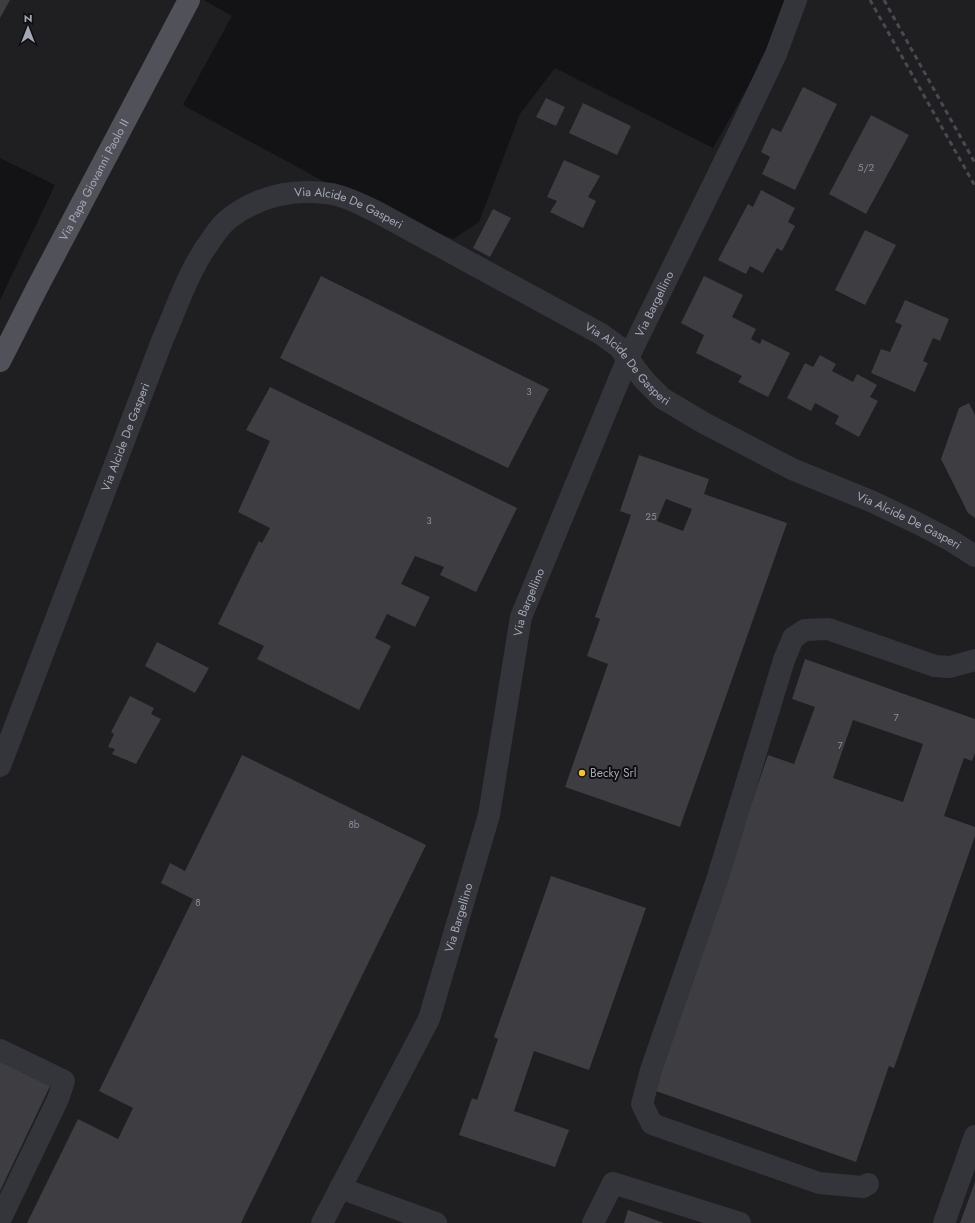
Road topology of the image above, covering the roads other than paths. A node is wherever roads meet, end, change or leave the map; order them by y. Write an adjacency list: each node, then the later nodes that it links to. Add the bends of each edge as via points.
1 (189, 0): 4 (main road, Via Papa Giovanni Paolo II)
2 (796, 0): 3 (street, Via Bargellino, via 773,61)
3 (628, 358): 5 (street, Via Alcide De Gasperi, via 644,380 662,398 704,423 792,468 915,522); 7 (street, Via Alcide De Gasperi, via 619,347 601,334 355,201 332,194 278,194 252,204 230,218 201,254 162,341); 11 (street, Via Bargellino, via 521,617 488,815 429,1019)
4 (0, 361)
5 (975, 556)
6 (975, 660): 10 (street, via 950,667 935,666 828,629 805,630 793,638 717,880 651,1070 642,1104 652,1124 804,1178 819,1183 863,1187)
7 (0, 766)
8 (0, 1050): 12 (street, via 64,1081 58,1099)
9 (975, 1136): 17 (street)
10 (868, 1184)
11 (340, 1188): 13 (street, Via Bargellino); 14 (street)
12 (0, 1220)
13 (322, 1223)
14 (436, 1223)
15 (593, 1223): 16 (street, via 613,1183)
16 (740, 1223)
17 (944, 1223)

